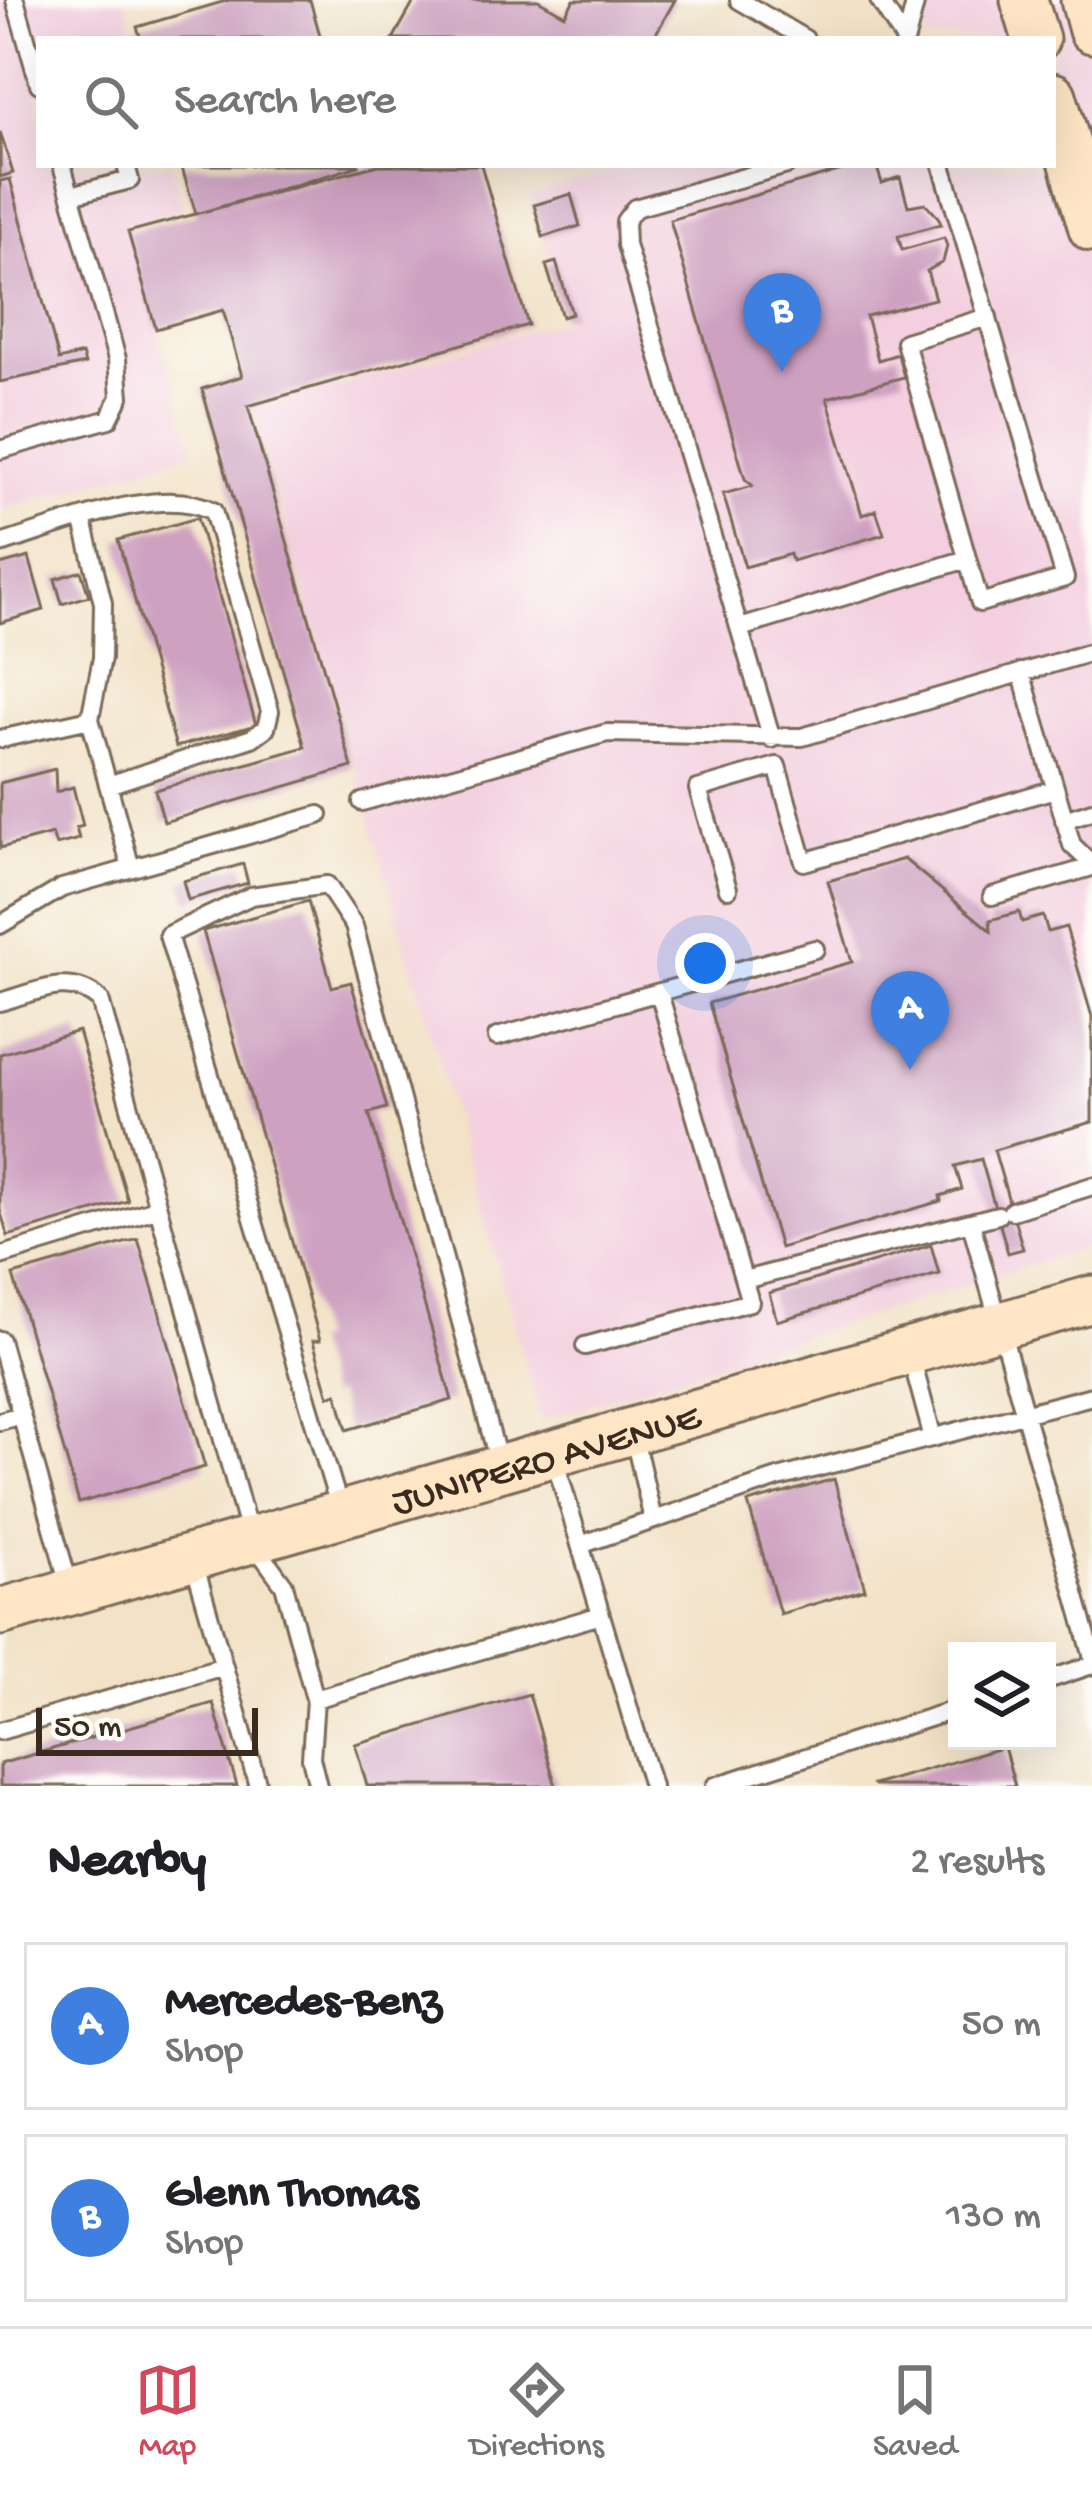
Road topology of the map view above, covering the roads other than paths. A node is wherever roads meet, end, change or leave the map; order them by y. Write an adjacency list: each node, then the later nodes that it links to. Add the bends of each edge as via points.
1 (15, 0): 12 (lane)
2 (739, 0): 8 (lane)
3 (879, 0): 9 (lane)
4 (916, 0): 10 (lane)
5 (1024, 0): 11 (street)
6 (1084, 0): 7 (street)
7 (1092, 30)
8 (800, 36)
9 (903, 36)
10 (906, 36)
11 (1035, 36)
12 (35, 54)
13 (1070, 119): 19 (street)
14 (63, 168): 18 (lane)
15 (127, 168): 18 (lane, via 130,179)
16 (776, 168): 25 (lane, via 635,208 626,221 626,245)
17 (943, 168): 20 (lane)
18 (70, 195): 21 (lane, via 117,358 120,397 109,419)
19 (1092, 229)
20 (988, 317): 24 (lane, via 905,342); 24 (lane, via 1065,578 980,604)
21 (0, 450)
22 (83, 521): 23 (lane); 28 (lane, via 103,603); 31 (lane, via 162,499 193,500 213,511 270,711 266,728 252,738)
23 (0, 544)
24 (967, 559): 25 (lane)
25 (740, 628): 29 (lane)
26 (1092, 652): 27 (lane)
27 (1021, 672): 29 (lane); 32 (lane)
28 (90, 719): 30 (lane); 31 (lane)
29 (772, 739): 33 (lane, via 607,733)
30 (0, 740)
31 (108, 785): 38 (lane)
32 (1055, 789): 36 (lane); 39 (lane, via 804,862 777,766 698,789)
33 (362, 802)
34 (1092, 811): 36 (lane)
35 (319, 815): 38 (lane)
36 (1064, 820): 37 (lane, via 1072,845)
37 (1092, 866): 40 (lane)
38 (131, 868): 41 (lane, via 62,888)
39 (728, 889)
40 (992, 896)
41 (0, 926)
42 (815, 949): 43 (lane)
43 (658, 993): 45 (lane); 50 (lane)
44 (0, 1002): 47 (lane, via 61,984 84,986 100,1000)
45 (497, 1037)
46 (1092, 1186): 48 (lane)
47 (156, 1209): 49 (lane); 66 (lane)
48 (971, 1223): 50 (lane); 52 (lane)
49 (0, 1256)
50 (744, 1280): 54 (lane, via 750,1302)
51 (1092, 1299): 52 (street, JUNIPERO AVENUE)
52 (999, 1327): 55 (street, JUNIPERO AVENUE); 57 (lane)
53 (0, 1340): 58 (lane)
54 (585, 1346)
55 (910, 1353): 60 (street, JUNIPERO AVENUE); 61 (lane)
56 (1092, 1396): 57 (lane)
57 (1024, 1414): 61 (lane); 72 (lane)
58 (21, 1415): 59 (lane); 69 (lane)
59 (0, 1421)
60 (632, 1432): 62 (street, JUNIPERO AVENUE); 65 (lane)
61 (934, 1438): 65 (lane)
62 (553, 1454): 63 (street, JUNIPERO AVENUE); 67 (lane)
63 (501, 1468): 64 (street, JUNIPERO AVENUE); 64 (lane, via 354,926 327,885 251,896 168,934)
64 (341, 1512): 66 (street, JUNIPERO AVENUE)
65 (653, 1520): 67 (lane)
66 (250, 1540): 68 (street, JUNIPERO AVENUE); 76 (lane, via 284,1585)
67 (580, 1545): 71 (lane)
68 (192, 1555): 69 (street, JUNIPERO AVENUE); 74 (lane)
69 (71, 1590): 70 (street, JUNIPERO AVENUE)
70 (0, 1612)
71 (601, 1615): 76 (lane); 81 (lane)
72 (1092, 1654)
73 (1092, 1665): 75 (lane)
74 (224, 1666): 78 (lane); 79 (lane)
75 (1056, 1677)
76 (315, 1700): 80 (lane, via 311,1758)
77 (948, 1711): 82 (lane)
78 (0, 1731)
79 (258, 1786)
80 (318, 1786)
81 (652, 1786)
82 (715, 1786)

